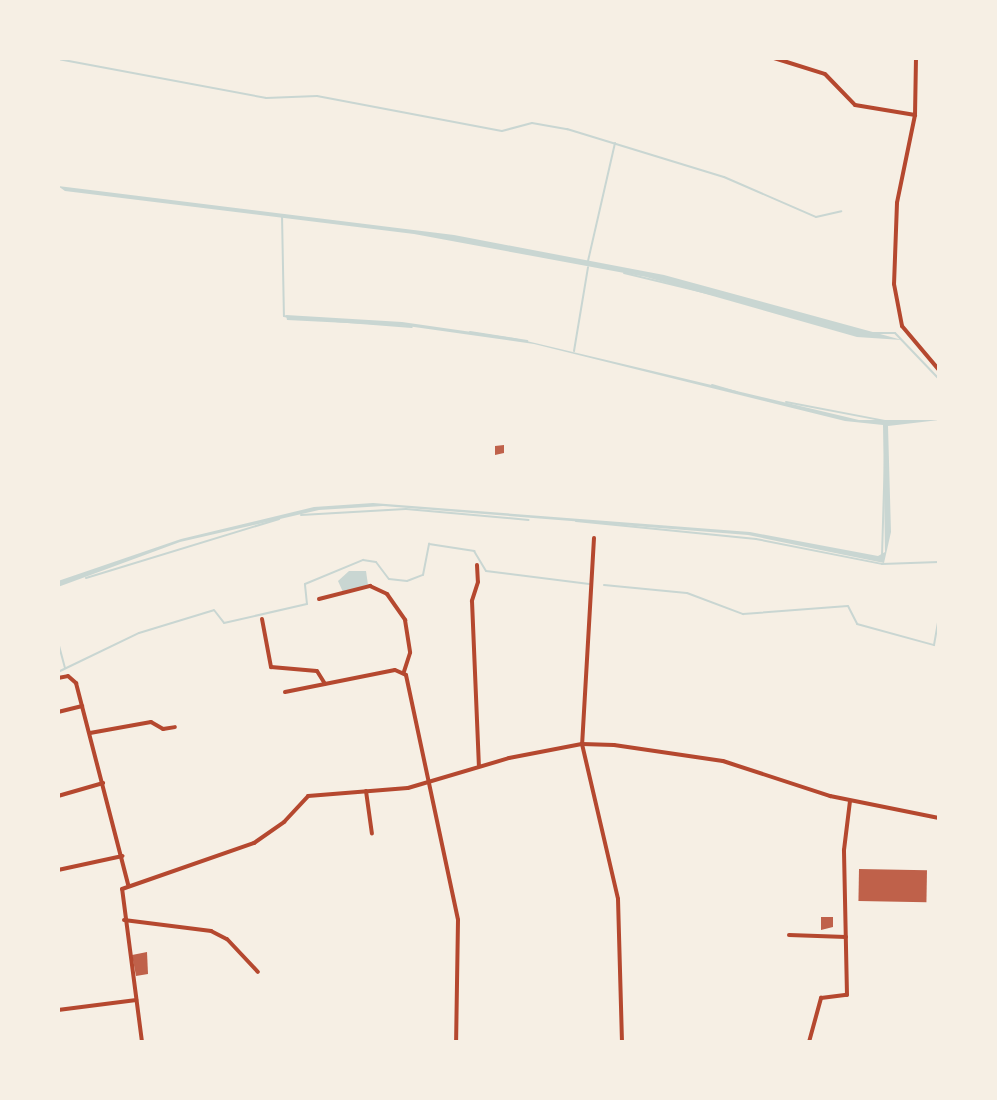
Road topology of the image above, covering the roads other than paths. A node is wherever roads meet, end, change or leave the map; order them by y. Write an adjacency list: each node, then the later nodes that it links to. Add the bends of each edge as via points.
1 (774, 58): 3 (street, via 825,74 855,105)
2 (916, 58): 3 (street)
3 (915, 115): 4 (street, via 897,203 894,284 902,326)
4 (939, 370)
5 (594, 538): 20 (street)
6 (477, 565): 21 (street, via 472,601)
7 (319, 599): 11 (street, via 370,586 387,594 405,620 410,653)
8 (262, 619): 13 (street, via 271,667 317,671)
9 (939, 660): 10 (street)
10 (939, 667): 15 (street)
11 (404, 672): 13 (street); 22 (street)
12 (58, 678): 16 (street, via 73,677)
13 (325, 684): 14 (street)
14 (285, 692)
15 (939, 700)
16 (82, 706): 17 (street); 19 (street)
17 (58, 712)
18 (175, 727): 19 (street, via 163,729 151,722)
19 (89, 734): 23 (street)
20 (582, 744): 21 (street); 26 (street, via 723,761); 40 (street, via 618,899)
21 (479, 765): 22 (street)
22 (428, 781): 24 (street); 39 (street, via 458,920)
23 (103, 783): 25 (street); 29 (street)
24 (366, 791): 28 (street); 31 (street, via 308,796 254,843)
25 (58, 796)
26 (850, 801): 27 (street); 34 (street, via 844,850)
27 (939, 818)
28 (372, 834)
29 (122, 856): 30 (street); 31 (street)
30 (58, 870)
31 (128, 885): 32 (street, via 120,897)
32 (124, 920): 35 (street, via 211,931 227,939); 36 (street)
33 (789, 935): 34 (street)
34 (846, 937): 41 (street, via 847,995 821,998)
35 (258, 972)
36 (136, 1000): 37 (street); 38 (street)
37 (58, 1010)
38 (142, 1042)
39 (456, 1042)
40 (622, 1042)
41 (809, 1042)

